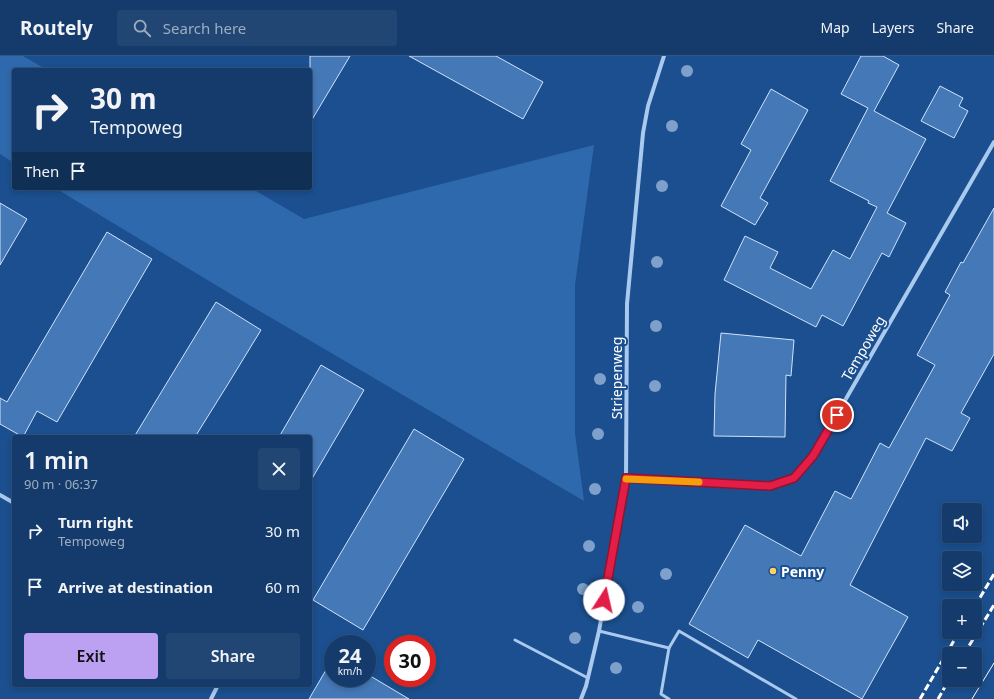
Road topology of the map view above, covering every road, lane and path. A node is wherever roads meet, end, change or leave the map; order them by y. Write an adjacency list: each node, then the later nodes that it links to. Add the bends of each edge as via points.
1 (664, 56): 3 (street, Striepenweg, via 648,106 643,133 629,289)
2 (994, 142): 3 (street, Tempoweg, via 813,456 794,478 770,486)
3 (626, 478): 6 (street, Striepenweg)
4 (0, 495): 5 (street)
5 (12, 502)
6 (599, 631): 8 (lane); 9 (street, Striepenweg)
7 (515, 640): 9 (lane)
8 (668, 648): 13 (lane, via 661,694); 14 (lane, via 679,631)
9 (588, 678): 12 (street, Striepenweg)
10 (217, 687): 11 (street)
11 (211, 699)
12 (582, 699)
13 (669, 699)
14 (796, 699)

